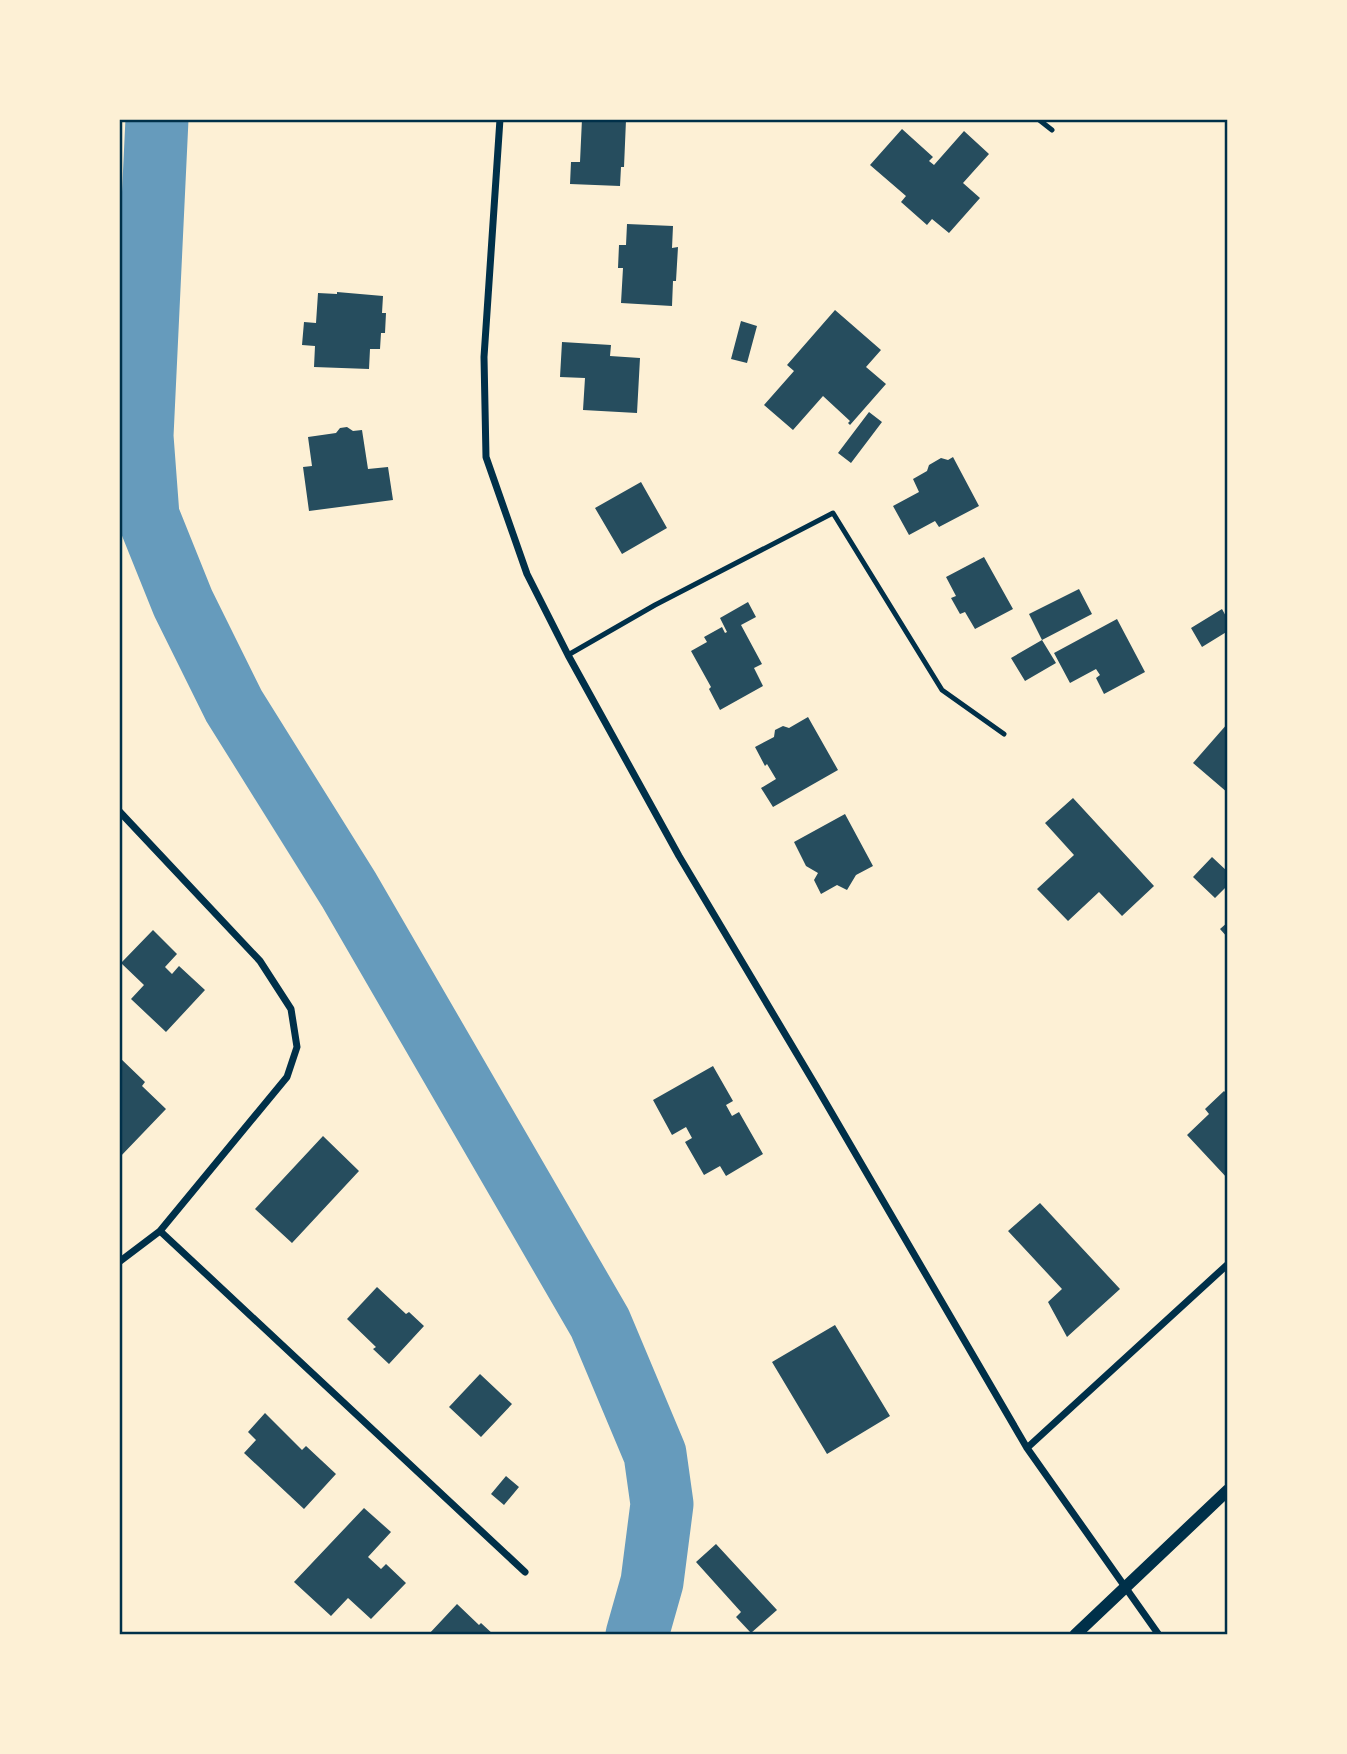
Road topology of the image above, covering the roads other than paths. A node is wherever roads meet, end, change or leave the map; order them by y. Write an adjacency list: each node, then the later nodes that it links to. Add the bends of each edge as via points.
1 (500, 119): 4 (street, via 484,357 486,457 527,573)
2 (1038, 119): 3 (lane)
3 (1052, 130)
4 (568, 655): 5 (lane, via 833,513 942,690); 10 (street, via 679,856)
5 (1004, 734)
6 (119, 811): 7 (street, via 260,961 291,1009 297,1047 287,1077)
7 (160, 1231): 8 (street); 12 (street)
8 (119, 1262)
9 (1228, 1264): 10 (street)
10 (1027, 1448): 13 (street)
11 (1228, 1490): 13 (street)
12 (525, 1572)
13 (1125, 1586): 14 (street); 15 (street)
14 (1075, 1635)
15 (1160, 1635)

